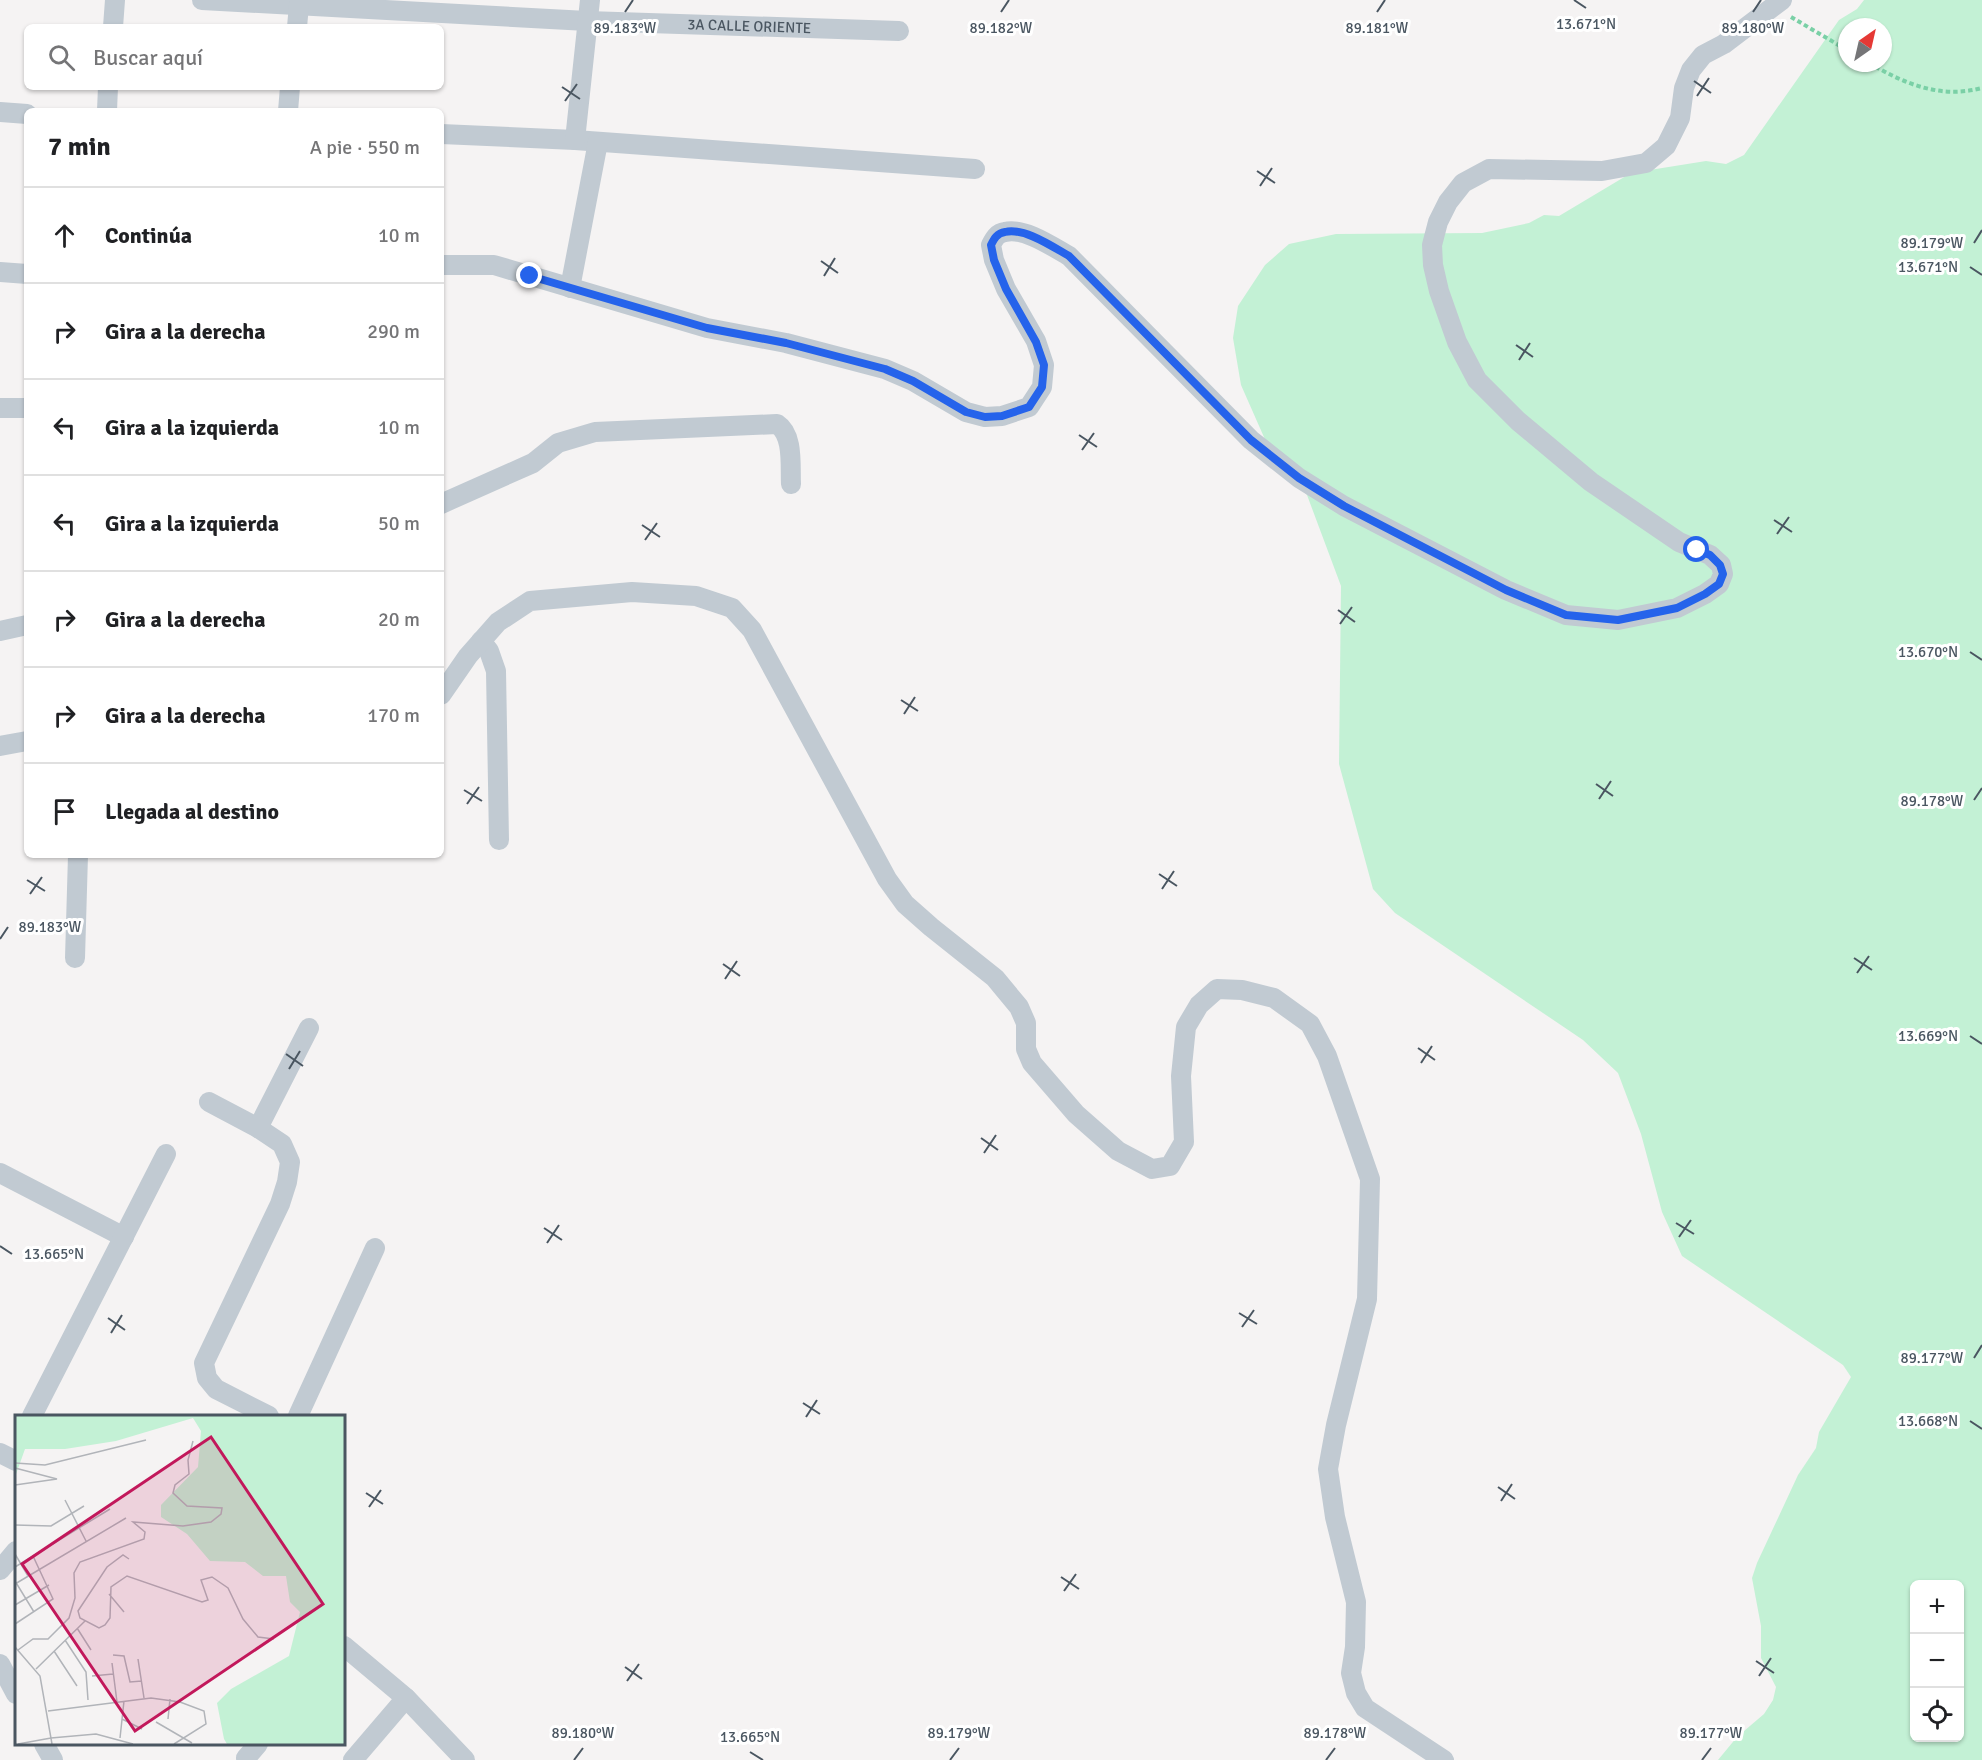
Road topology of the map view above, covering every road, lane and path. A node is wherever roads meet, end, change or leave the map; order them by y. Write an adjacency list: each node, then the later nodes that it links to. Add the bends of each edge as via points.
1 (115, 0): 7 (street)
2 (202, 0): 5 (street, 3A CALLE ORIENTE)
3 (591, 0): 6 (street)
4 (1778, 3): 10 (path); 26 (street, via 1703,55 1690,70 1680,118 1666,146 1646,163 1602,171 1490,169 1462,183 1438,222 1432,245 1439,291 1457,342 1478,380 1518,421 1591,482 1720,565 1723,574 1719,584 1677,608 1618,620 1566,615 1506,590 1344,506 1299,478 1251,440 1069,256 1040,239 1005,231 991,245 1006,289 1036,342 1044,365 1042,387 1029,407 1002,416 966,412 885,369 786,343 707,328)
5 (299, 5): 6 (street, 3A CALLE ORIENTE); 8 (street)
6 (587, 21): 9 (street, 3A CALLE ORIENTE); 20 (street)
7 (113, 24)
8 (297, 24)
9 (899, 30)
10 (1838, 44)
11 (1884, 72): 12 (path, via 1926,89 1964,93)
12 (1982, 88)
13 (108, 90): 15 (street)
14 (290, 90): 16 (street)
15 (107, 108)
16 (288, 108)
17 (0, 112): 18 (street)
18 (24, 114)
19 (444, 134): 20 (street)
20 (575, 140): 21 (street)
21 (598, 142): 22 (street); 26 (street)
22 (975, 169)
23 (444, 265): 26 (street, via 494,266)
24 (0, 272): 25 (street)
25 (24, 274)
26 (570, 288)
27 (0, 408): 28 (street)
28 (24, 408)
29 (791, 484): 30 (street, via 788,438 777,424 595,432 558,443 533,463)
30 (444, 503)
31 (24, 627): 32 (street)
32 (0, 631)
33 (482, 641): 34 (street); 37 (street, via 496,672); 60 (street, via 498,622 530,601 564,596 632,592 696,596 732,608 752,630 904,904 995,978 1019,1007 1026,1023 1026,1049 1032,1063 1076,1114 1118,1151 1152,1169 1170,1166 1184,1142 1181,1077 1186,1027 1199,1005 1217,989 1242,990 1274,998 1310,1024 1328,1056 1370,1179 1367,1299 1328,1469 1335,1517 1356,1602 1351,1673 1365,1708)
34 (444, 691)
35 (24, 742): 36 (street)
36 (0, 746)
37 (499, 840)
38 (78, 858): 39 (street)
39 (75, 958)
40 (309, 1028): 42 (street)
41 (209, 1102): 42 (street)
42 (258, 1128): 48 (street, via 282,1144 290,1162 288,1182 204,1363 207,1378 216,1389)
43 (166, 1154): 45 (street)
44 (0, 1173): 45 (street)
45 (124, 1237): 47 (street)
46 (375, 1248): 49 (street)
47 (33, 1415)
48 (267, 1415)
49 (298, 1415)
50 (15, 1552): 51 (street)
51 (0, 1570)
52 (345, 1647): 55 (street)
53 (0, 1665): 54 (street)
54 (15, 1692)
55 (406, 1698): 58 (street); 59 (street)
56 (45, 1745): 57 (street)
57 (53, 1760)
58 (353, 1760)
59 (465, 1760)
60 (1444, 1760)

